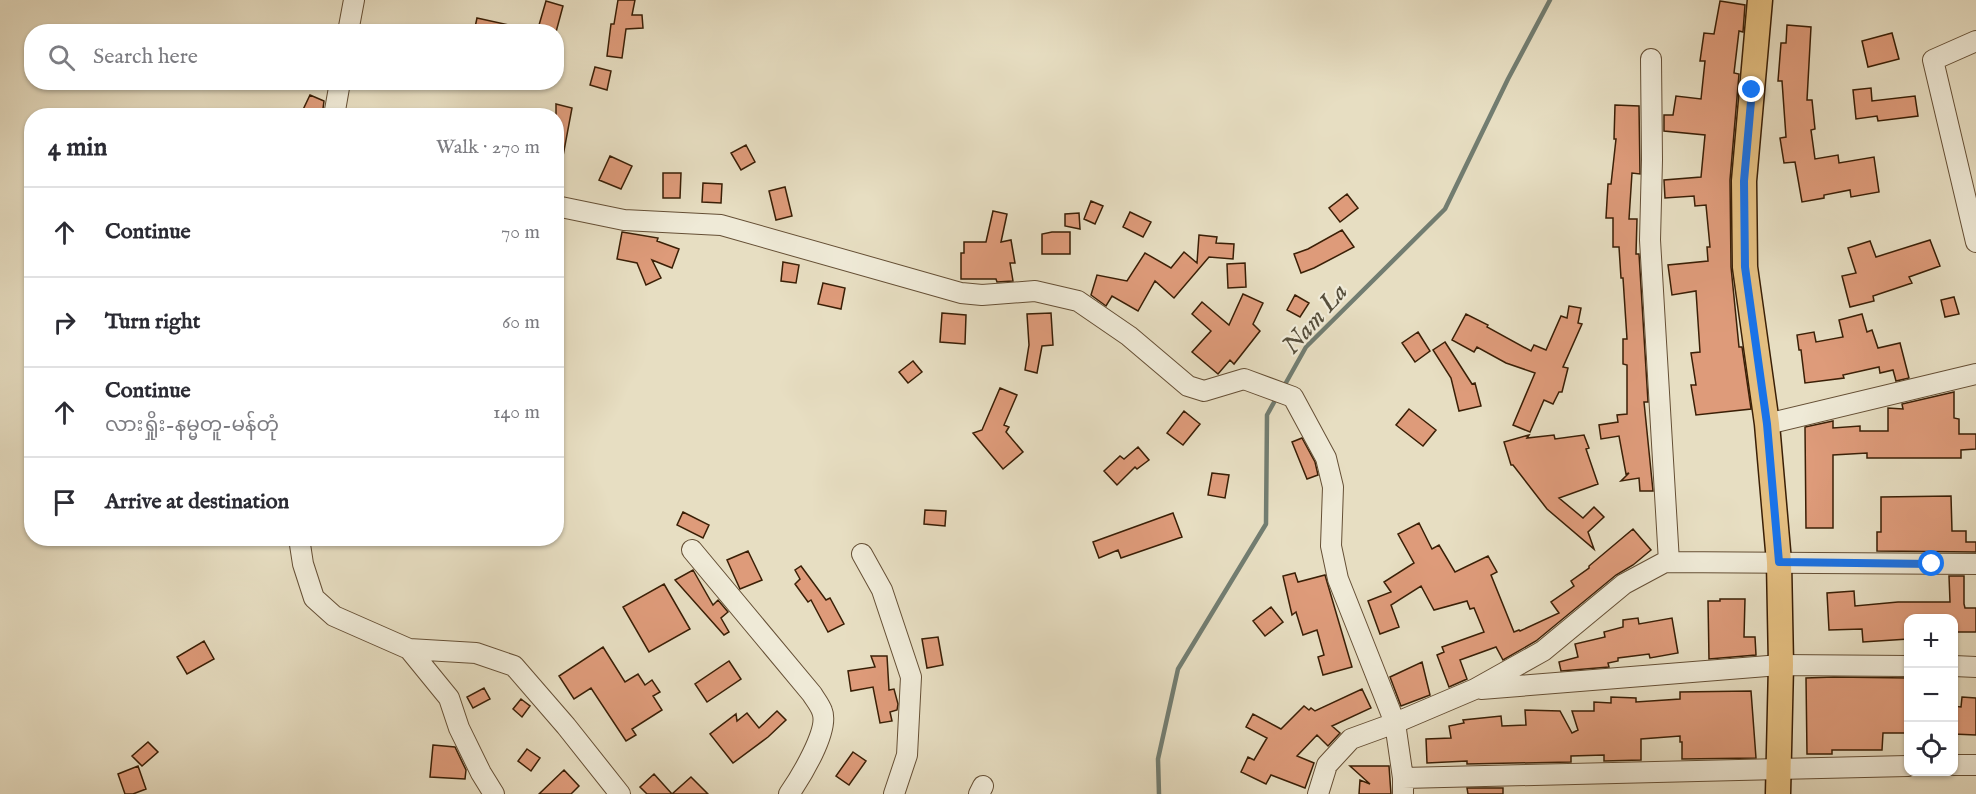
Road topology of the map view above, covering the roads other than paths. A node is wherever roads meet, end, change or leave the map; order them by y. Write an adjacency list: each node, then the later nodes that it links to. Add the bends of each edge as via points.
1 (354, 0): 3 (street)
2 (1760, 0): 11 (main road, via 1744,181 1745,267)
3 (350, 24)
4 (1976, 41): 9 (street, via 1933,60)
5 (1651, 59): 15 (street, via 1650,240)
6 (339, 90): 7 (street)
7 (335, 108)
8 (564, 208): 24 (street, via 624,219 721,225 961,293 1035,291 1078,302 1129,336 1188,386 1204,391 1244,379 1293,397 1326,458 1333,487 1331,546 1338,579)
9 (1976, 237)
10 (1976, 374): 11 (street)
11 (1767, 424): 16 (main road)
12 (300, 546): 18 (street, via 314,598 334,616)
13 (692, 550): 32 (street, via 823,712 820,737)
14 (862, 555): 33 (street, via 882,590 911,677 907,755)
15 (1669, 562): 16 (street); 23 (street, via 1624,584 1543,651)
16 (1779, 562): 17 (street); 19 (main road)
17 (1976, 564)
18 (409, 649): 30 (street, via 449,698 459,728); 31 (street, via 476,653 514,666)
19 (1781, 665): 20 (street); 23 (street); 28 (main road)
20 (1904, 666)
21 (1958, 666): 22 (street)
22 (1976, 667)
23 (1475, 689): 24 (street)
24 (1395, 723): 29 (street); 34 (street, via 1351,739 1327,765)
25 (1958, 765): 26 (street)
26 (1976, 765)
27 (1904, 766): 28 (street)
28 (1778, 769): 29 (street); 35 (main road)
29 (1403, 786)
30 (494, 794)
31 (620, 794)
32 (789, 794)
33 (894, 794)
34 (1318, 794)
35 (1778, 794)

